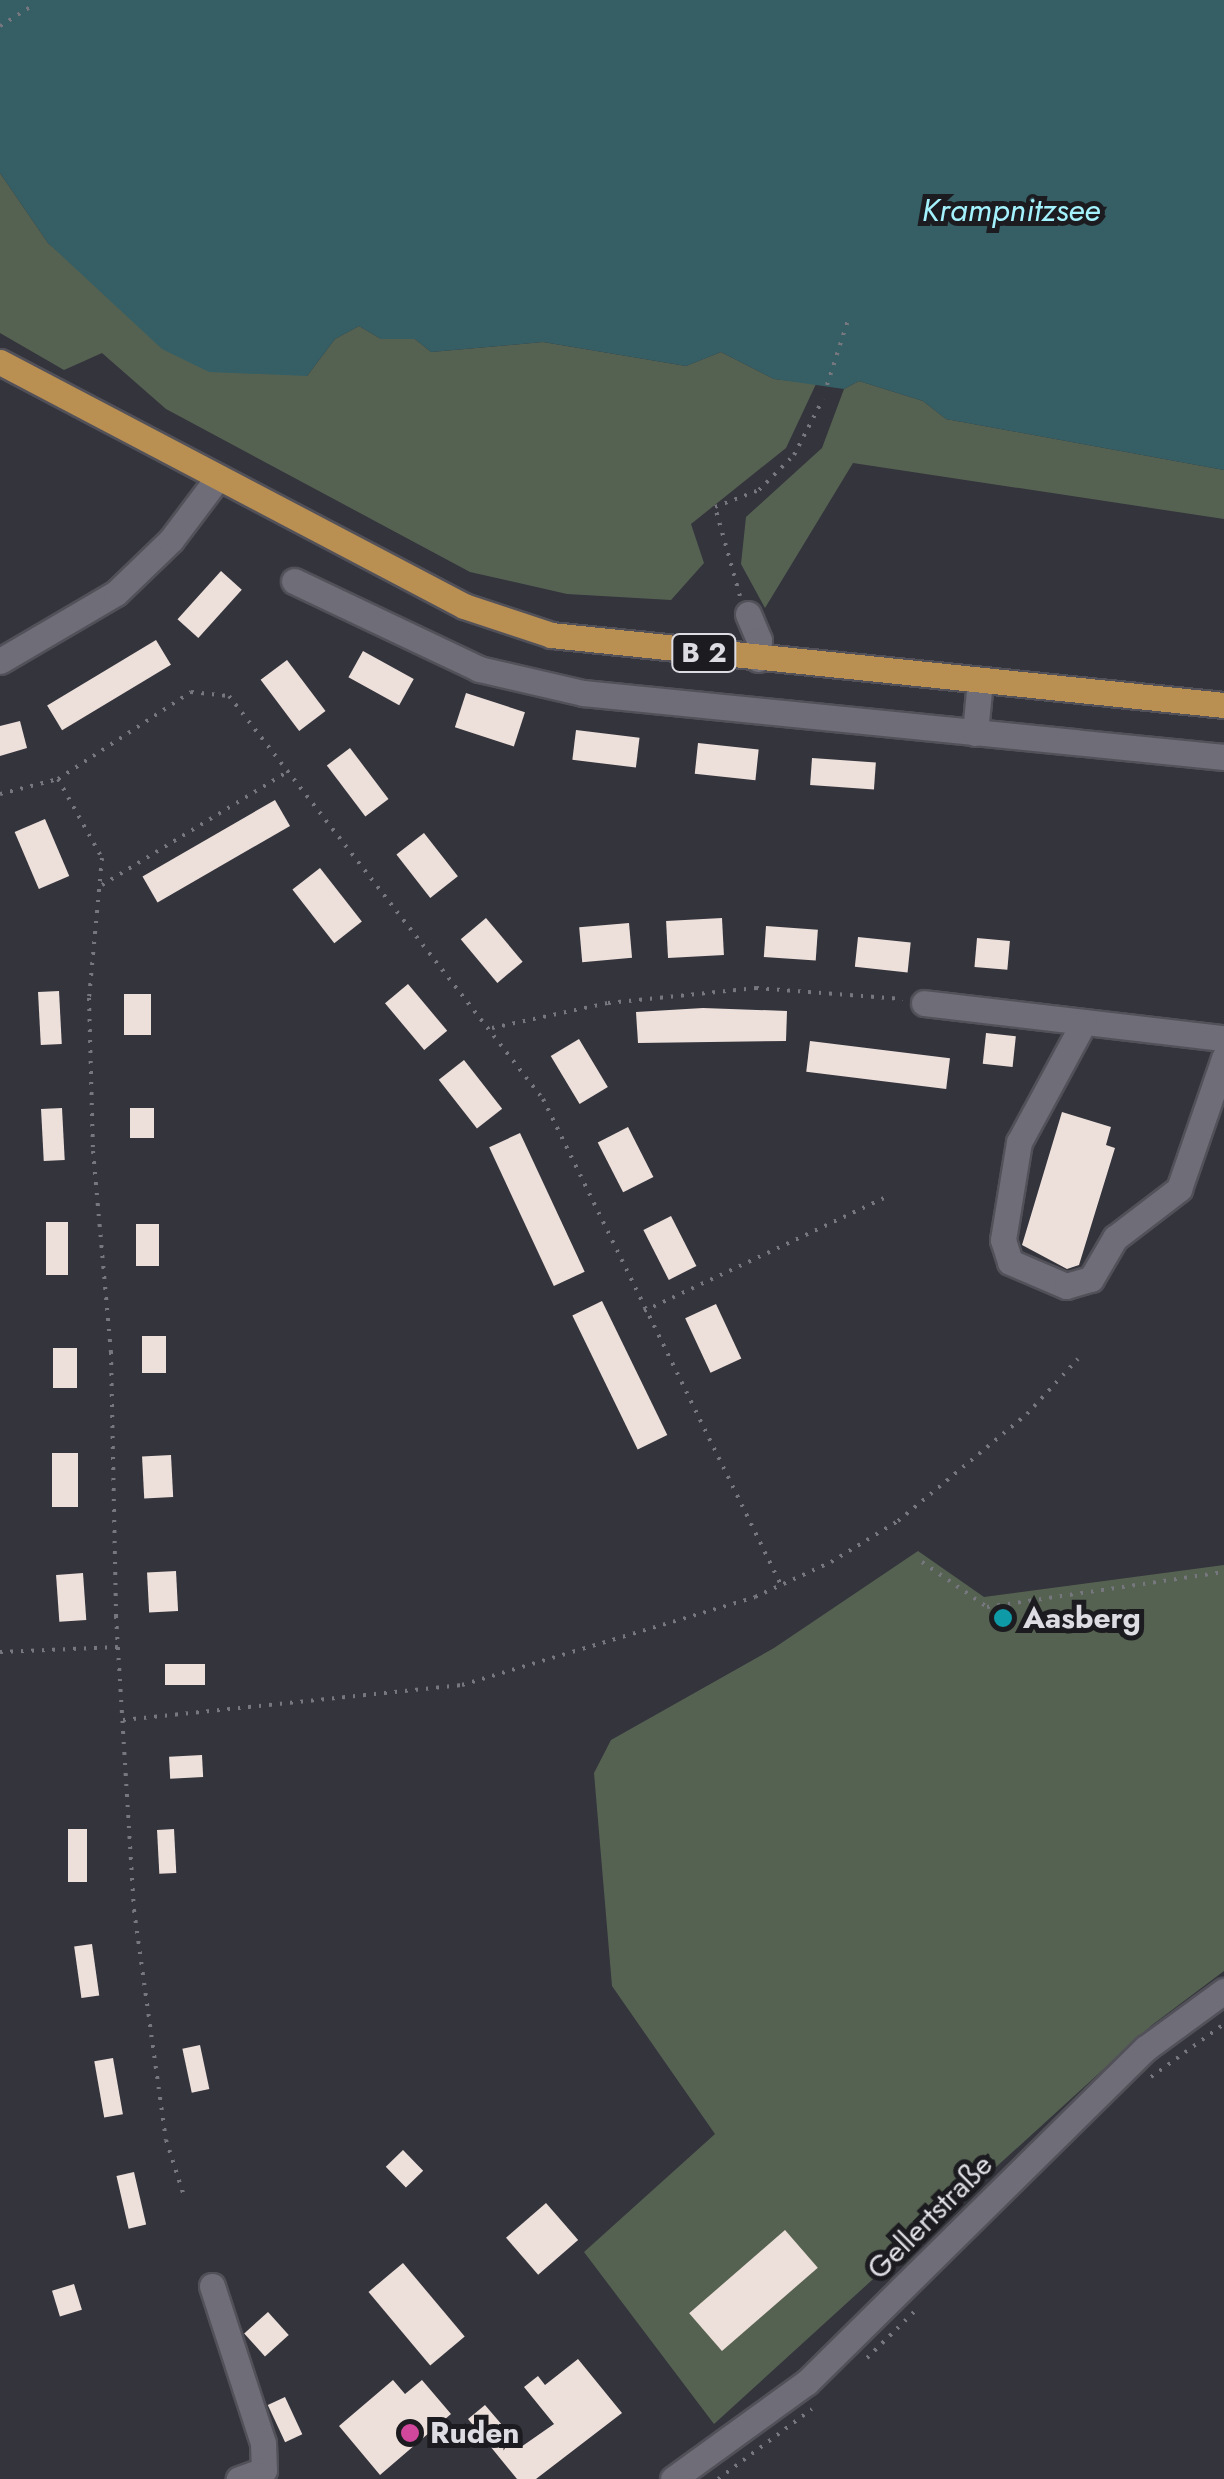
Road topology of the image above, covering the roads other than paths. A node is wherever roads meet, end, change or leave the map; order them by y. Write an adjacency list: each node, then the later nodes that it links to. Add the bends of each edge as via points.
1 (0, 362): 2 (main road, B 2)
2 (217, 479): 5 (main road, B 2, via 481,612 551,634); 6 (street, via 171,540 116,592)
3 (294, 581): 9 (street, via 479,669 584,693)
4 (748, 614): 5 (street, via 759,640)
5 (758, 660): 7 (main road, B 2)
6 (0, 661)
7 (980, 680): 8 (main road, B 2); 9 (street)
8 (1224, 705)
9 (975, 733): 10 (street)
10 (1224, 758)
11 (924, 1003): 12 (street)
12 (1084, 1022): 13 (street); 15 (street, via 1018,1142 1003,1240 1010,1262 1066,1286 1091,1278 1115,1238 1179,1190)
13 (1224, 1035): 14 (street)
14 (1224, 1049)
15 (1224, 1058)
16 (1224, 1991): 19 (street, Gellertstraße, via 1146,2048 806,2382)
17 (212, 2286): 18 (street, via 263,2444 264,2470)
18 (239, 2479)
19 (673, 2479)

